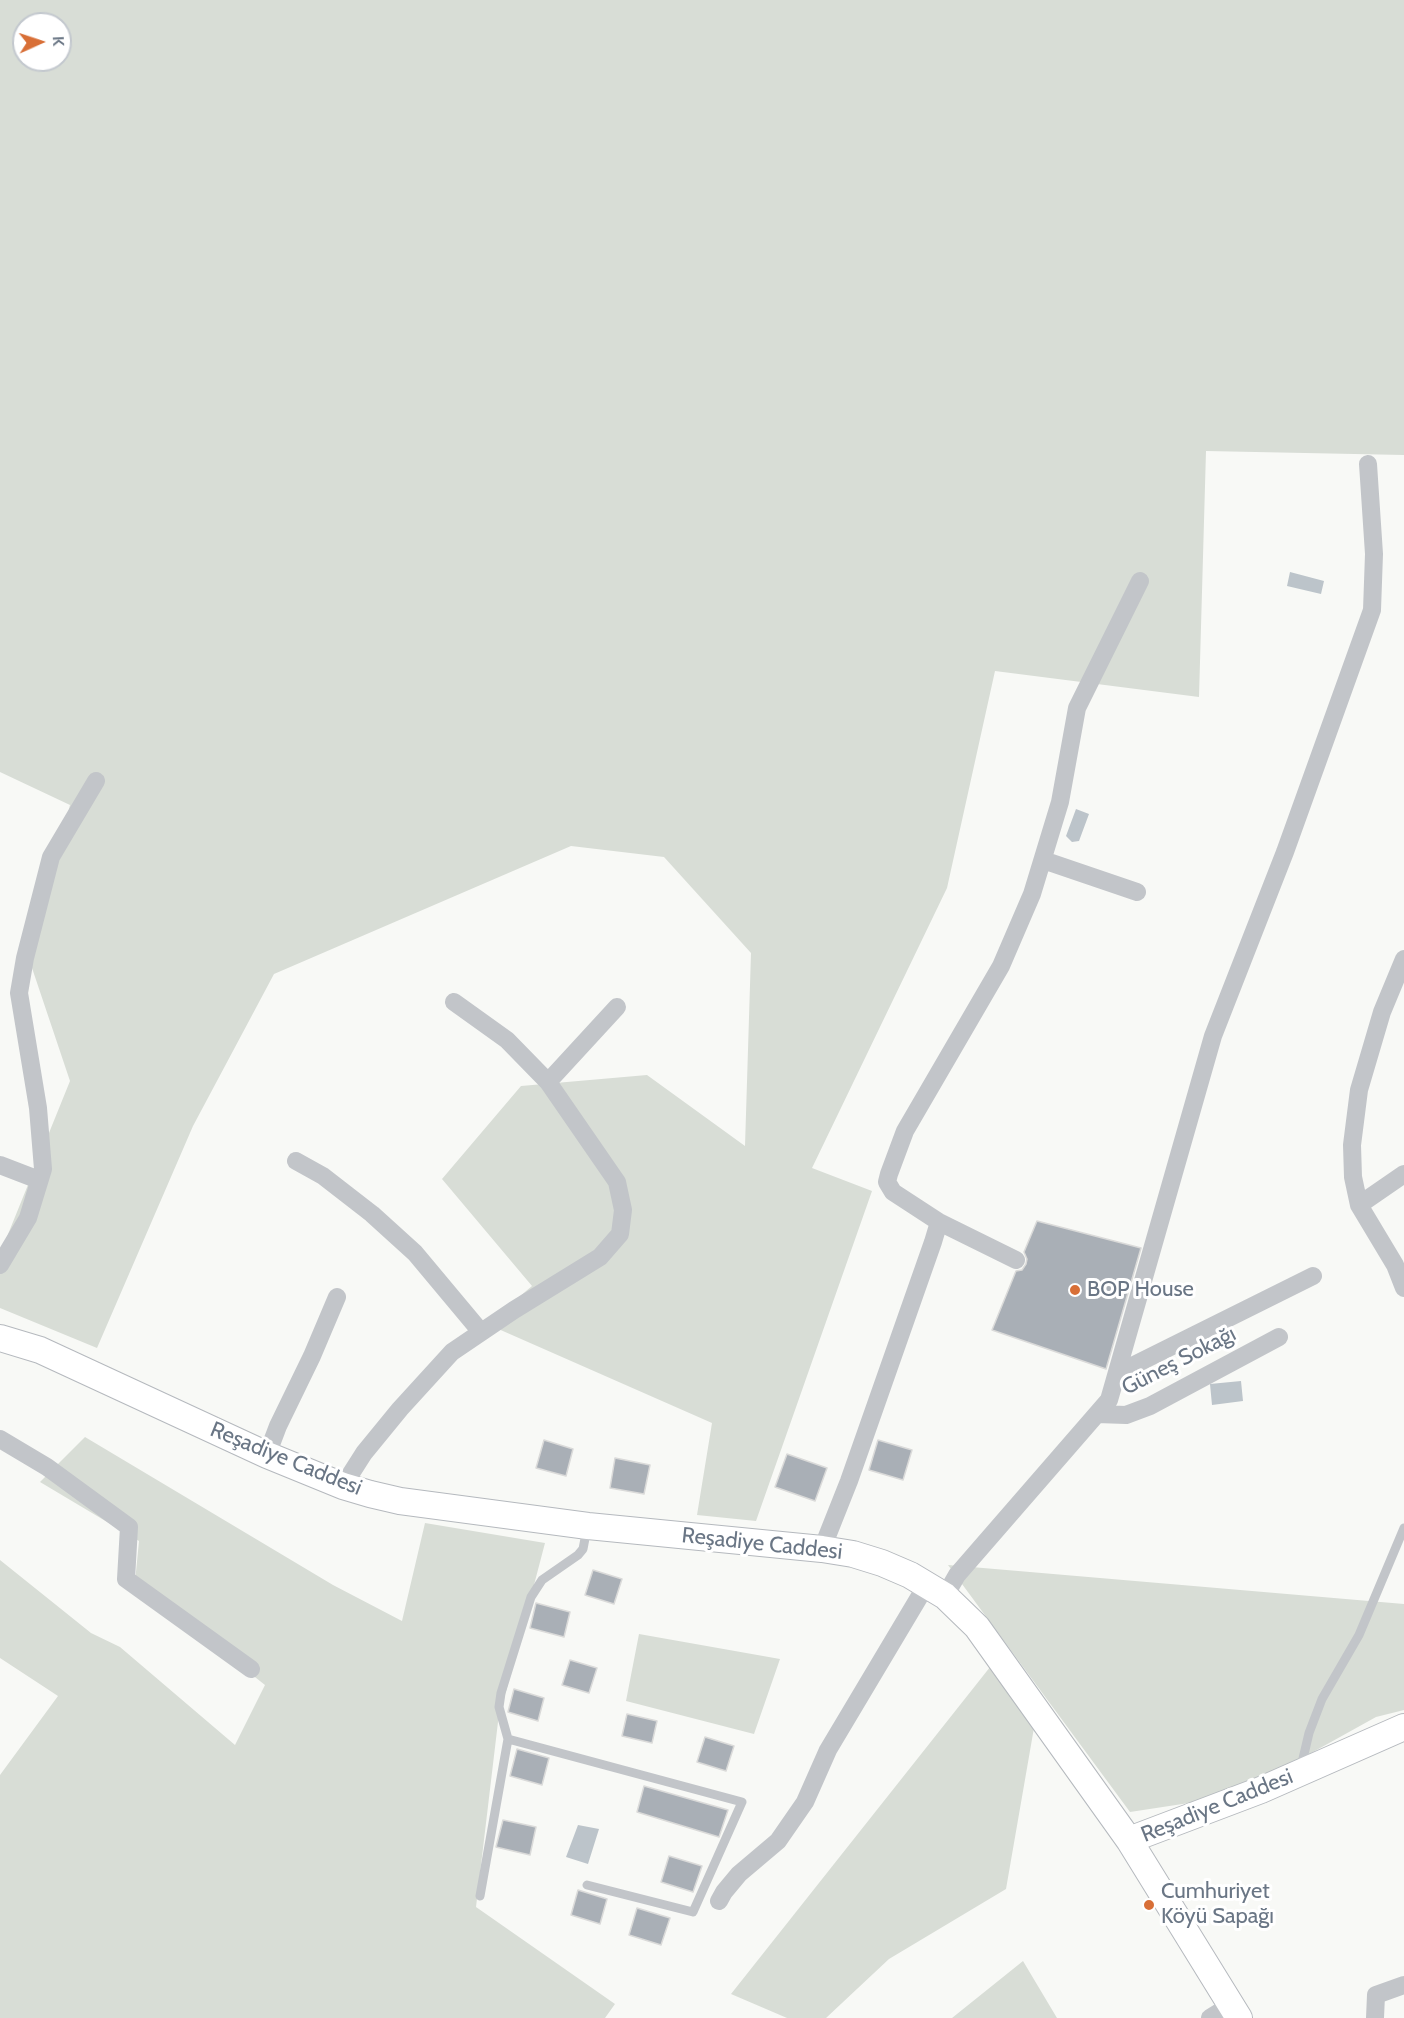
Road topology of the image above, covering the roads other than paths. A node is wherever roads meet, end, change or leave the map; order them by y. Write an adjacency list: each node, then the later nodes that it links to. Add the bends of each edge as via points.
1 (1368, 464): 24 (street, via 1374,554 1372,610 1285,852 1213,1036)
2 (1140, 581): 4 (street, via 1077,708 1060,802)
3 (96, 781): 13 (street, via 51,856 19,993 38,1108 42,1169)
4 (1042, 860): 5 (street); 15 (street, via 1001,966 905,1131 889,1174 887,1182 893,1192)
5 (1137, 892)
6 (1404, 959): 14 (street, via 1382,1012 1359,1090 1352,1145)
7 (453, 1002): 9 (street, via 507,1040)
8 (617, 1007): 9 (street)
9 (549, 1082): 21 (street, via 617,1182 623,1210 620,1234 600,1257)
10 (296, 1161): 21 (street, via 323,1176 415,1253)
11 (0, 1165): 13 (street)
12 (1404, 1174): 14 (street)
13 (39, 1180): 17 (street, via 27,1218)
14 (1359, 1205): 19 (street)
15 (939, 1222): 16 (street); 31 (street)
16 (1017, 1260)
17 (0, 1265)
18 (1313, 1276): 24 (street, Güneş Sokağı)
19 (1403, 1283)
20 (337, 1297): 27 (street)
21 (481, 1332): 28 (street, via 452,1352 400,1408 364,1452)
22 (1279, 1337): 25 (street, Güneş Sokağı, via 1150,1406 1126,1415)
23 (0, 1338): 27 (street, Reşadiye Caddesi, via 40,1350)
24 (1118, 1373): 25 (street, via 1110,1400)
25 (1097, 1414): 32 (street, via 957,1575)
26 (0, 1439): 33 (street, via 47,1467 129,1527 126,1579)
27 (267, 1455): 28 (street, Reşadiye Caddesi)
28 (343, 1486): 29 (street, Reşadiye Caddesi, via 400,1501)
29 (588, 1526): 31 (street, Reşadiye Caddesi); 35 (lane, via 583,1549 549,1574 531,1597 501,1693 499,1707)
30 (1404, 1528): 36 (lane, via 1359,1635 1322,1699)
31 (822, 1549): 32 (street, Reşadiye Caddesi, via 882,1563)
32 (936, 1590): 37 (street, Reşadiye Caddesi, via 977,1627); 40 (street, via 828,1750 805,1802 778,1841 739,1874)
33 (251, 1669)
34 (1404, 1727): 36 (street, Reşadiye Caddesi)
35 (508, 1739): 38 (lane, via 742,1802 693,1912); 39 (lane)
36 (1300, 1773): 37 (street, Reşadiye Caddesi)
37 (1129, 1840): 42 (street)
38 (587, 1885)
39 (480, 1896)
40 (719, 1901)
41 (1404, 1985): 43 (street, via 1376,1995)
42 (1226, 2014)
43 (1375, 2018)

